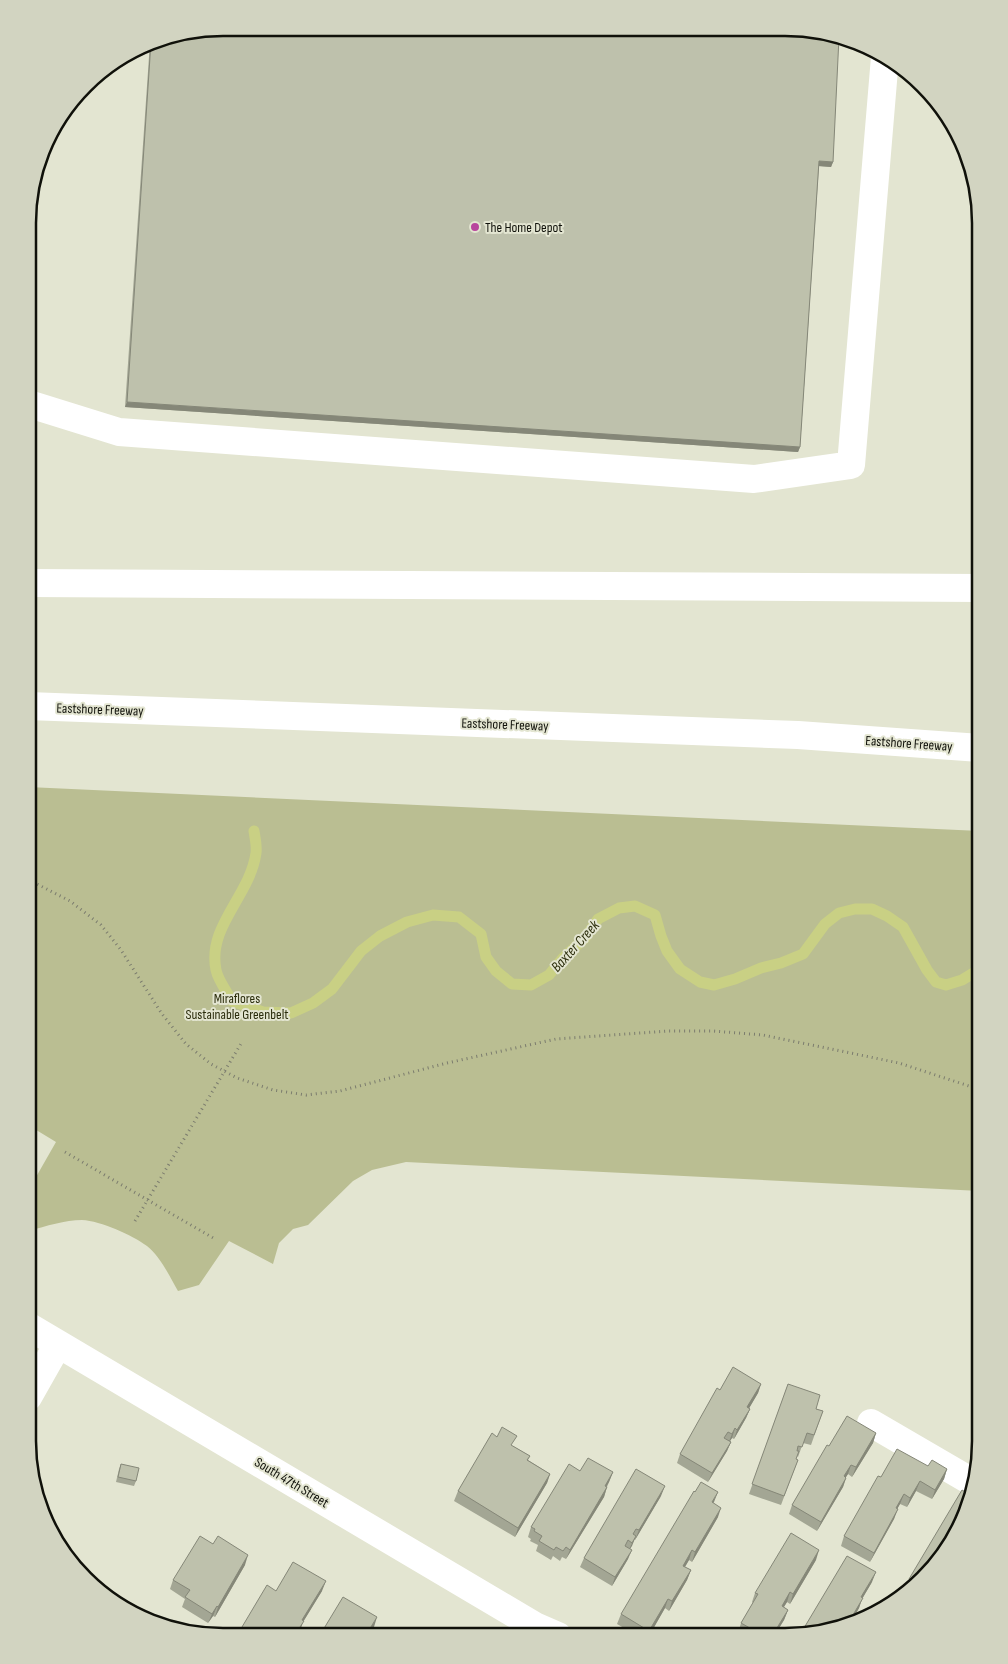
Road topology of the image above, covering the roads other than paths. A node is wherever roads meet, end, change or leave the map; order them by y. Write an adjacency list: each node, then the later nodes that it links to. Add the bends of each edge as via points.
1 (884, 65): 2 (main road, via 852,465 754,479 694,475 119,432)
2 (36, 406)
3 (36, 583): 4 (main road)
4 (972, 588)
5 (36, 706): 6 (main road, Eastshore Freeway, via 798,735)
6 (972, 747)
7 (36, 1331): 8 (main road, South 47th Street)
8 (58, 1344): 9 (main road); 12 (main road, South 47th Street)
9 (36, 1382)
10 (871, 1423): 11 (main road)
11 (967, 1479)
12 (541, 1628)

